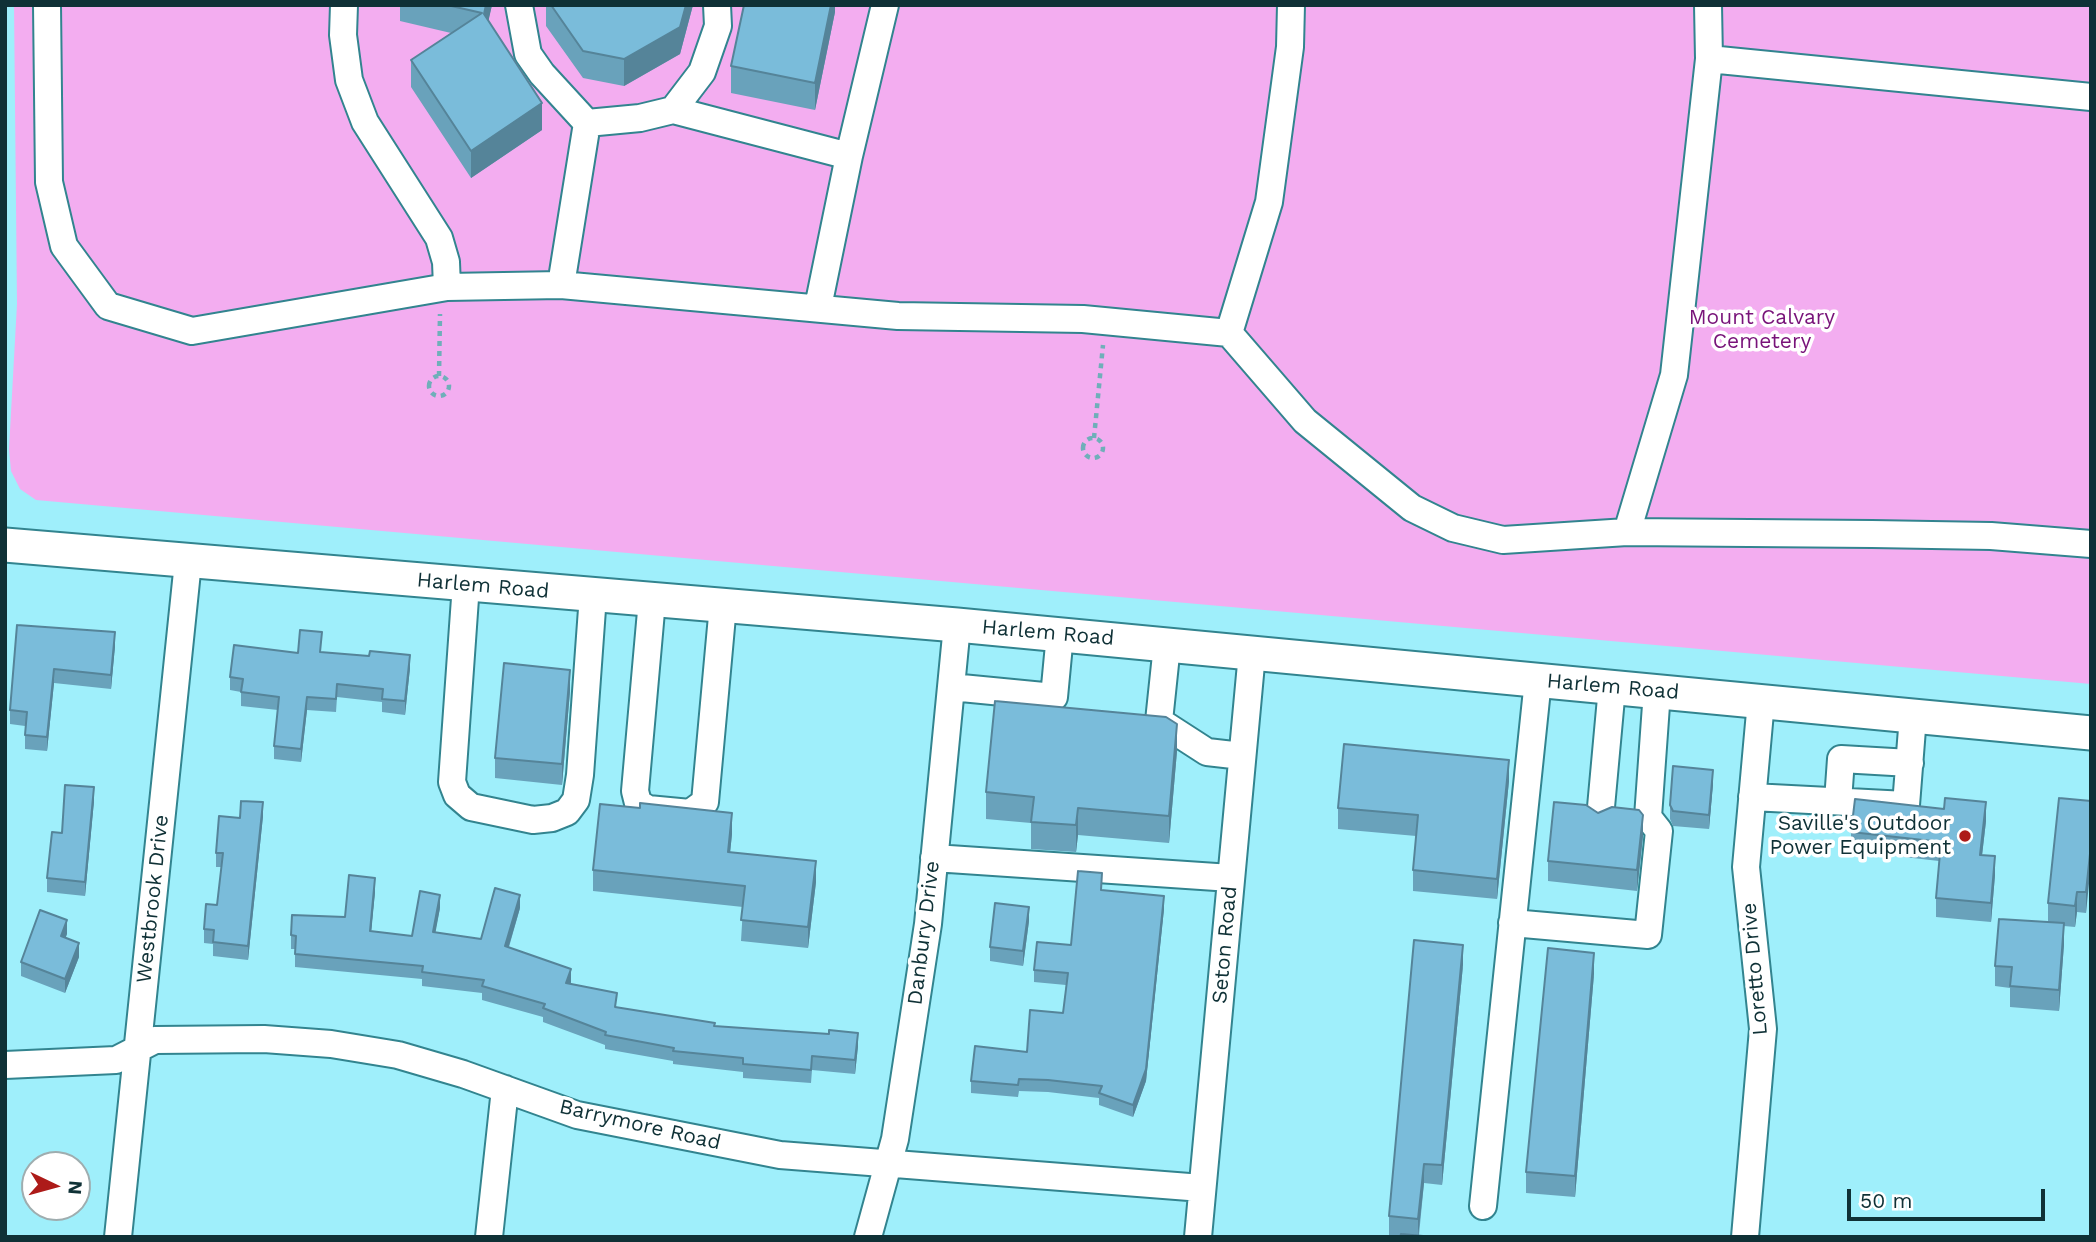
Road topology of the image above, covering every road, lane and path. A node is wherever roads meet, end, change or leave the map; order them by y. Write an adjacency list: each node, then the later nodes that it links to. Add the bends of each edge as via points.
1 (47, 5): 14 (street, via 49,182 64,246 108,306 192,331)
2 (344, 5): 14 (street, via 349,80 365,122 439,238 446,262)
3 (519, 5): 11 (street, via 528,54)
4 (717, 5): 10 (street, via 718,26 702,72)
5 (885, 5): 12 (street)
6 (1291, 5): 17 (street, via 1290,47 1269,202)
7 (1708, 5): 8 (street)
8 (1709, 59): 9 (street); 20 (street, via 1674,375)
9 (2091, 96)
10 (673, 110): 11 (street); 12 (street)
11 (587, 123): 13 (street)
12 (849, 156): 15 (street)
13 (561, 285): 14 (street); 15 (street)
14 (444, 288): 18 (path)
15 (818, 307): 16 (street, via 898,316)
16 (1105, 321): 17 (street); 19 (path)
17 (1229, 333): 20 (street, via 1305,421 1422,513 1453,528 1503,540)
18 (439, 376): 18 (path, via 449,387 440,396 429,387 430,380)
19 (1094, 438): 19 (path, via 1103,447 1093,458 1083,447)
20 (1627, 532): 21 (street, via 1991,536)
21 (2091, 544)
22 (5, 545): 23 (main road, Harlem Road)
23 (188, 562): 24 (main road, Harlem Road); 47 (street, Westbrook Drive)
24 (466, 584): 25 (main road, Harlem Road); 25 (street, via 452,782 457,795 471,807 533,820 566,812 576,800)
25 (593, 595): 26 (main road, Harlem Road)
26 (652, 600): 27 (main road, Harlem Road); 27 (street, via 635,791 638,803 690,813 705,802)
27 (723, 606): 28 (main road, Harlem Road)
28 (957, 625): 29 (main road, Harlem Road); 34 (street, Danbury Drive)
29 (1060, 634): 30 (main road, Harlem Road); 34 (street, via 1054,696)
30 (1167, 645): 31 (main road, Harlem Road); 39 (street, via 1159,721 1207,752)
31 (1252, 653): 32 (main road, Harlem Road); 39 (street, Seton Road)
32 (1538, 680): 33 (main road, Harlem Road); 46 (street)
33 (1612, 687): 35 (main road, Harlem Road); 43 (street)
34 (951, 688): 44 (street, Danbury Drive)
35 (1657, 691): 36 (main road, Harlem Road); 46 (street, via 1648,817 1659,831 1648,935)
36 (1761, 701): 37 (main road, Harlem Road); 41 (street, Loretto Drive)
37 (1913, 716): 38 (main road, Harlem Road); 40 (street)
38 (2091, 733)
39 (1242, 756): 45 (street, Seton Road)
40 (1910, 763): 42 (street, via 1906,805); 42 (street, via 1841,759)
41 (1752, 797): 42 (street); 57 (street, Loretto Drive, via 1746,867 1763,1029)
42 (1838, 801)
43 (1600, 818)
44 (934, 859): 45 (street); 50 (street, Danbury Drive, via 928,924)
45 (1231, 878): 51 (street, Seton Road)
46 (1513, 923): 52 (street)
47 (138, 1048): 48 (street, Barrymore Road, via 116,1060); 49 (street, Barrymore Road, via 156,1040 331,1044 398,1055); 53 (street, Westbrook Drive)
48 (5, 1065)
49 (505, 1089): 50 (street, Barrymore Road, via 577,1115 780,1155); 54 (street)
50 (888, 1163): 51 (street, Barrymore Road); 55 (street, Danbury Drive)
51 (1202, 1188): 56 (street, Seton Road)
52 (1483, 1206)
53 (118, 1237)
54 (489, 1237)
55 (868, 1237)
56 (1198, 1237)
57 (1745, 1237)

